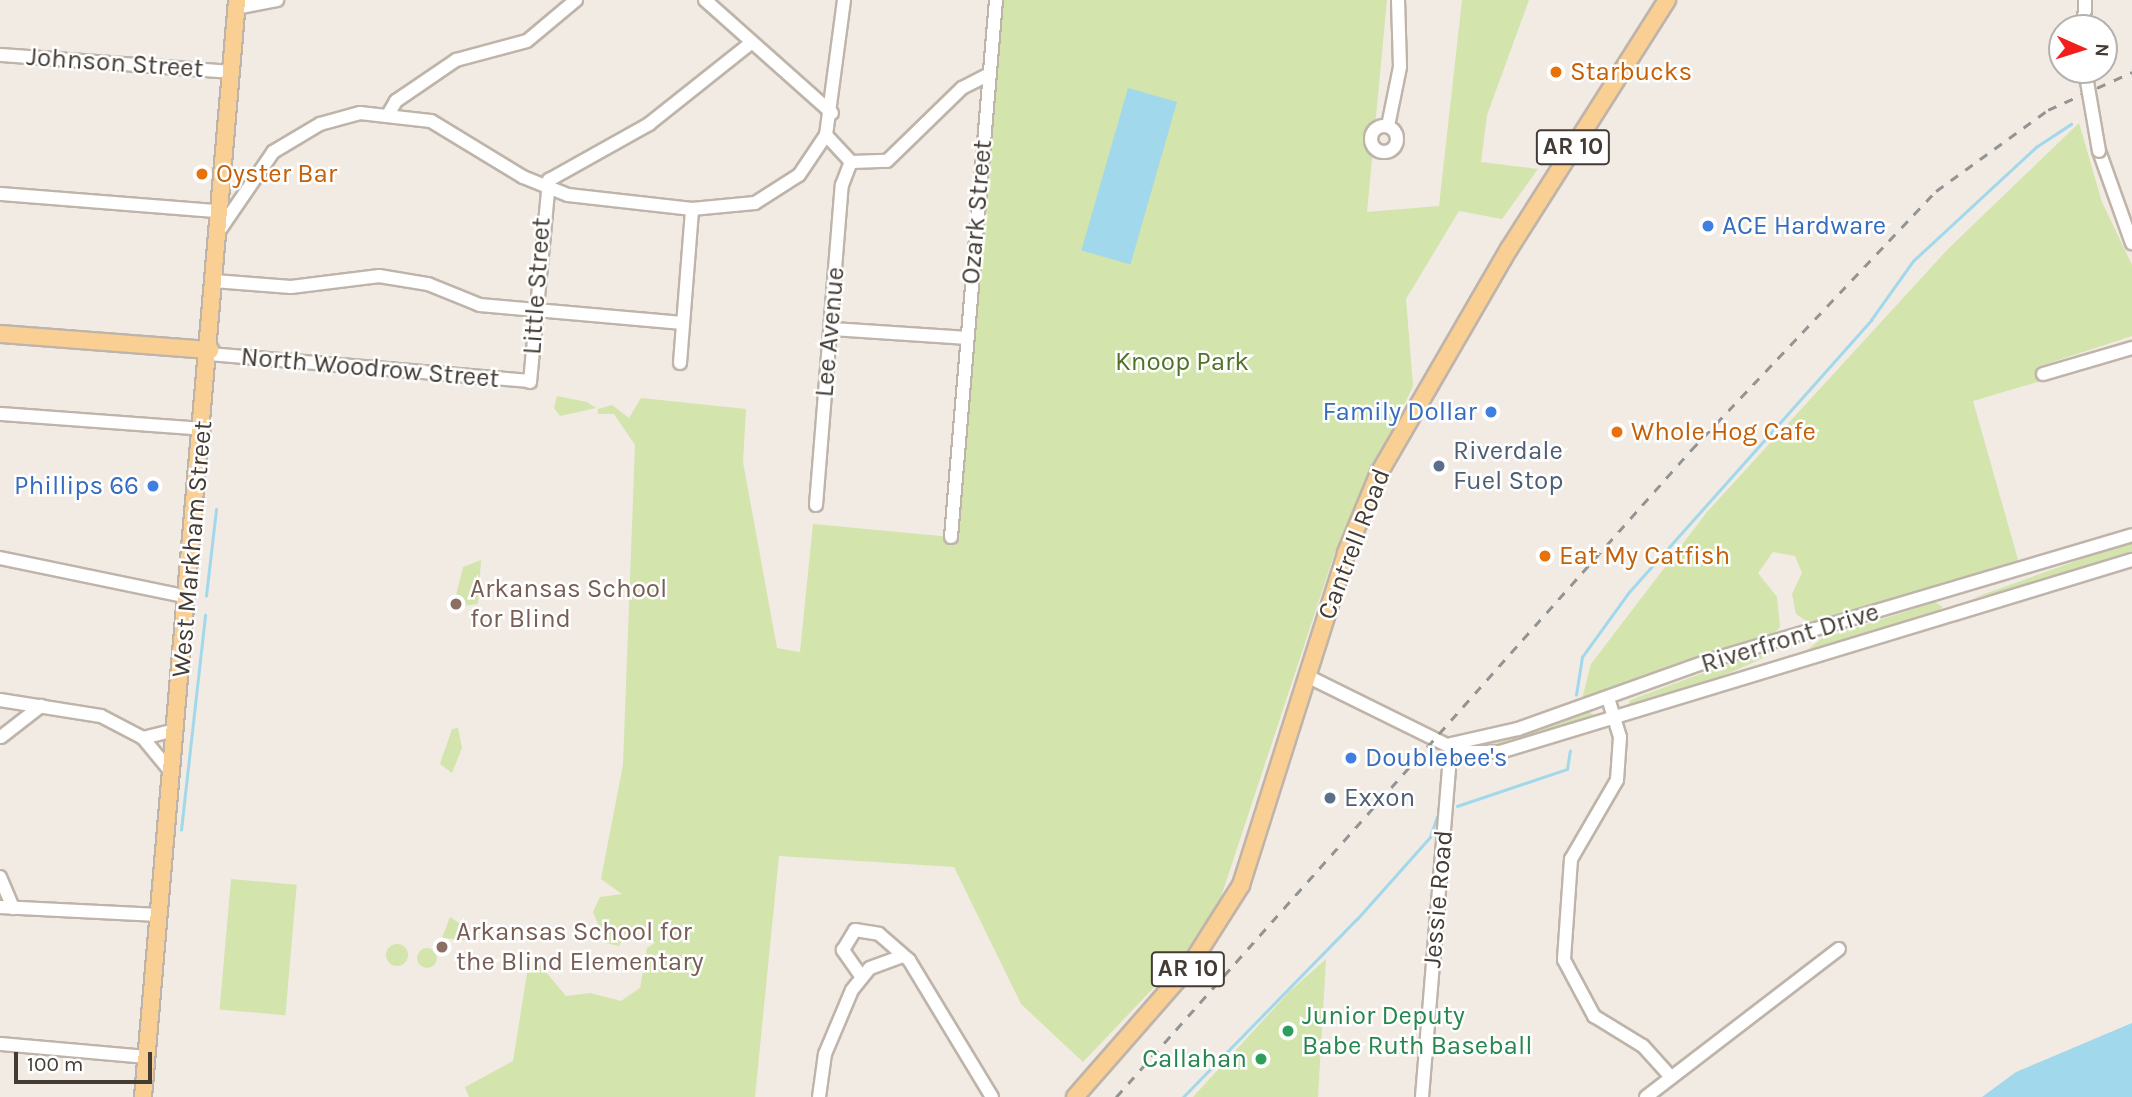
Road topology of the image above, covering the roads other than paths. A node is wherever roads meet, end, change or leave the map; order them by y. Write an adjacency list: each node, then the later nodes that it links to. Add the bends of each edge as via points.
1 (277, 0): 8 (street)
2 (576, 0): 14 (street, via 527,41 447,65 396,101)
3 (705, 0): 9 (street)
4 (844, 0): 15 (street)
5 (996, 0): 12 (street, Ozark Street)
6 (1398, 0): 16 (street, via 1400,67)
7 (1667, 0): 44 (main road, Cantrell Road / AR 10, via 1509,248 1379,473)
8 (237, 4): 11 (main road, West Markham Street)
9 (751, 43): 15 (street); 19 (street, via 649,124 559,171)
10 (0, 55): 11 (street, Johnson Street)
11 (229, 72): 22 (main road, West Markham Street)
12 (988, 75): 18 (street, via 962,88 892,158); 30 (street, Ozark Street)
13 (2087, 84): 24 (street, bridge, via 2099,151)
14 (389, 113): 19 (street, via 443,125); 23 (street, via 340,117 284,143 247,183)
15 (832, 113): 17 (street)
16 (1388, 126)
17 (826, 135): 18 (street); 21 (street, via 804,170 770,196 735,208)
18 (850, 162): 28 (street, Lee Avenue, via 842,185)
19 (547, 190): 21 (street); 26 (street, Little Street)
20 (0, 194): 22 (street)
21 (692, 209): 27 (street)
22 (215, 211): 23 (main road, West Markham Street)
23 (215, 241): 25 (main road, West Markham Street)
24 (2132, 243)
25 (214, 281): 26 (street, via 291,287 379,276 419,282 480,305); 32 (main road, West Markham Street)
26 (535, 310): 27 (street); 35 (street, Little Street)
27 (682, 323): 33 (street)
28 (831, 329): 30 (street); 38 (street, Lee Avenue)
29 (0, 334): 32 (main road)
30 (966, 338): 40 (street, Ozark Street)
31 (2132, 348): 34 (street)
32 (209, 352): 35 (street, North Woodrow Street); 37 (main road, West Markham Street)
33 (680, 363)
34 (2043, 374)
35 (530, 382)
36 (0, 414): 37 (street)
37 (203, 429): 43 (main road, West Markham Street)
38 (816, 505)
39 (2132, 535): 45 (street, Riverfront Drive, via 1790,636)
40 (951, 537)
41 (0, 558): 43 (street)
42 (2132, 560): 48 (street, Riverfront Drive)
43 (188, 597): 49 (main road, West Markham Street)
44 (1307, 676): 52 (street, Riverfront Drive); 66 (main road, Cantrell Road / AR 10, via 1241,885 1189,968)
45 (1608, 698): 48 (street); 52 (street, Riverfront Drive, via 1518,729)
46 (0, 700): 47 (street)
47 (41, 706): 50 (street); 51 (street, via 80,710)
48 (1614, 717): 52 (street, Riverfront Drive, via 1500,752 1461,752); 62 (street, via 1620,737 1617,780 1571,859 1564,960 1594,1016 1643,1046)
49 (176, 730): 51 (street); 53 (main road, West Markham Street)
50 (0, 733)
51 (143, 738): 53 (street)
52 (1451, 744): 67 (street, Jessie Road)
53 (172, 772): 56 (main road, West Markham Street)
54 (0, 877): 55 (street)
55 (7, 907): 56 (street)
56 (159, 915): 61 (main road, West Markham Street)
57 (1839, 948): 62 (street)
58 (901, 957): 59 (street); 59 (street, via 879,934 852,931 843,950); 63 (street, via 916,970)
59 (861, 976): 65 (street, via 825,1054)
60 (0, 1044): 61 (street)
61 (146, 1057): 64 (main road, West Markham Street)
62 (1671, 1077): 68 (street)
63 (986, 1095)
64 (143, 1097)
65 (819, 1097)
66 (1075, 1097)
67 (1422, 1097)
68 (1646, 1097)

